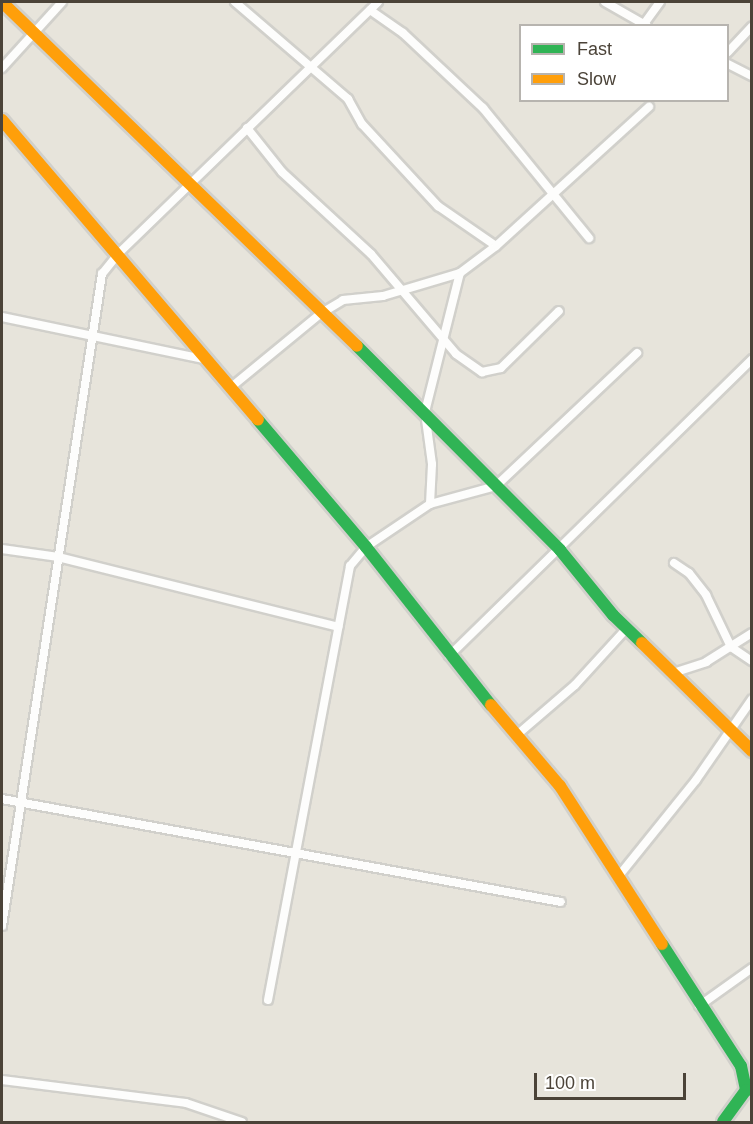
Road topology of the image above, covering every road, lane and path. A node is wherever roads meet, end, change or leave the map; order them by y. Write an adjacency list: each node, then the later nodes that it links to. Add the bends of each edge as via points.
1 (2, 2): 11 (street)
2 (62, 2): 11 (street)
3 (235, 2): 14 (street)
4 (378, 2): 7 (street)
5 (605, 2): 8 (street)
6 (660, 2): 9 (street)
7 (370, 10): 14 (street); 21 (street, via 403,33 483,108)
8 (644, 24)
9 (647, 24)
10 (752, 26): 12 (street)
11 (33, 35): 15 (street); 20 (street)
12 (729, 51)
13 (729, 64): 16 (street)
14 (310, 66): 19 (street); 23 (street, via 348,99 362,124 424,192 449,215)
15 (2, 68)
16 (752, 76)
17 (649, 107): 21 (street)
18 (2, 120): 24 (street)
19 (247, 128): 20 (street); 26 (street, via 282,172)
20 (191, 184): 24 (street); 28 (street)
21 (553, 194): 22 (street); 23 (street)
22 (589, 238)
23 (495, 246): 25 (street)
24 (118, 254): 30 (street, via 102,274); 33 (street)
25 (460, 273): 26 (street); 31 (street)
26 (404, 290): 28 (street, via 343,300); 31 (street)
27 (559, 311): 31 (street, via 501,368 482,372 456,354)
28 (320, 314): 35 (street); 36 (street)
29 (2, 317): 30 (street)
30 (93, 336): 33 (street); 42 (street)
31 (443, 336): 36 (street)
32 (637, 353): 37 (street)
33 (203, 359): 35 (street)
34 (752, 359): 41 (street)
35 (230, 388): 39 (street)
36 (425, 412): 37 (street); 38 (street, via 432,464)
37 (496, 486): 38 (street); 41 (street)
38 (430, 504): 39 (street)
39 (366, 547): 44 (street, via 350,566); 48 (street)
40 (2, 549): 42 (street)
41 (560, 550): 45 (street); 48 (street)
42 (58, 557): 44 (street); 56 (street)
43 (674, 563): 47 (street, via 689,573 706,595)
44 (338, 627): 57 (street)
45 (627, 628): 50 (street); 53 (street, via 575,685)
46 (752, 633): 47 (street)
47 (731, 647): 49 (street); 50 (street, via 706,662)
48 (449, 656): 53 (street)
49 (752, 661)
50 (673, 673): 52 (street)
51 (752, 699): 52 (street)
52 (729, 728): 54 (street); 58 (street, via 696,780)
53 (518, 734): 58 (street, via 560,786)
54 (752, 751)
55 (2, 799): 56 (street)
56 (21, 802): 57 (street); 60 (street)
57 (295, 853): 59 (street); 62 (street)
58 (618, 877): 63 (street)
59 (561, 902)
60 (2, 926)
61 (752, 968): 63 (street)
62 (268, 1000)
63 (699, 1006): 65 (street)
64 (2, 1080): 66 (street, via 186,1103)
65 (750, 1080): 67 (street, via 741,1102)
66 (242, 1122)
67 (723, 1122)

